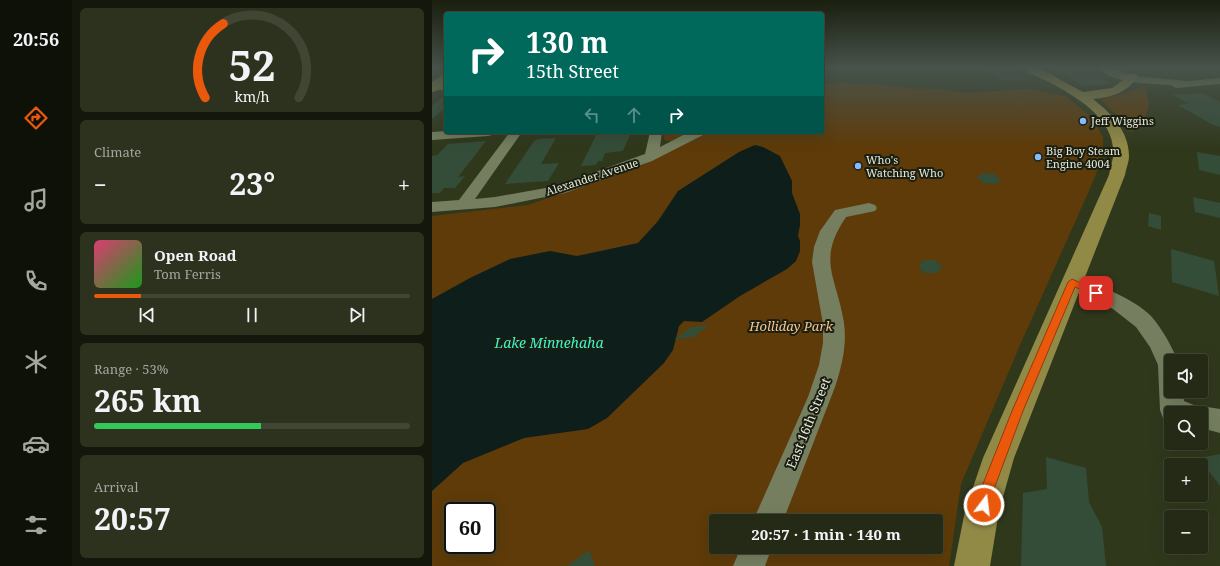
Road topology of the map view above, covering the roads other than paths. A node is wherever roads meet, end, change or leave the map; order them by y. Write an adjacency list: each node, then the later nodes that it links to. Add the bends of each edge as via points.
1 (1075, 93): 3 (main road)
2 (1097, 93): 3 (main road)
3 (1080, 96): 13 (main road, via 1109,121 1118,140 1121,156)
4 (460, 134): 8 (street)
5 (515, 134): 10 (street)
6 (656, 134): 9 (street)
7 (695, 134): 9 (street, Alexander Avenue)
8 (432, 136)
9 (651, 156): 10 (street, Alexander Avenue, via 560,190 505,201)
10 (463, 205): 11 (street, Alexander Avenue)
11 (432, 207)
12 (869, 208): 17 (street, East 16th Street, via 841,213 825,238 821,250 820,266 835,328 829,371)
13 (1072, 282): 14 (street, via 1120,304 1143,322 1159,343 1169,365); 20 (main road, via 988,489)
14 (1175, 401)
15 (1208, 418): 16 (street)
16 (1220, 421)
17 (771, 514)
18 (754, 554): 19 (street)
19 (749, 566)
20 (972, 566)

